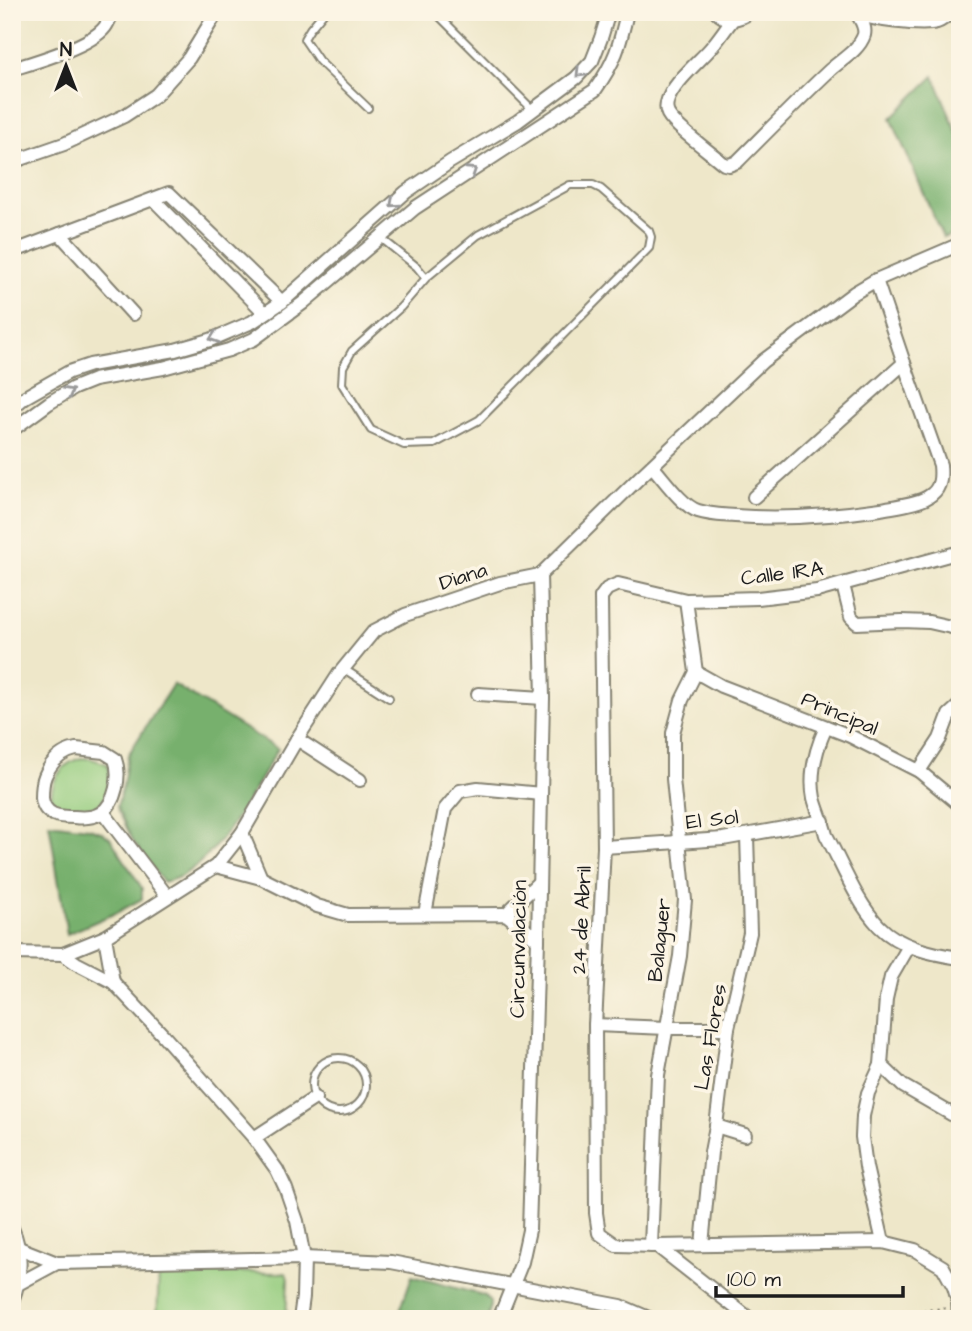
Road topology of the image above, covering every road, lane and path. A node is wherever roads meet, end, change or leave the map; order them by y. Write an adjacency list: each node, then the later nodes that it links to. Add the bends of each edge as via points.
1 (113, 12): 12 (street, via 104,29 81,43)
2 (217, 12): 15 (street, via 189,58 156,95 64,144)
3 (324, 12): 13 (lane, via 304,39 319,61)
4 (435, 12): 14 (lane)
5 (609, 12): 14 (street, one-way to 14, via 592,61)
6 (627, 12): 18 (street, one-way to 6, via 415,208 595,90 610,69)
7 (717, 12): 11 (street)
8 (749, 12): 11 (street)
9 (950, 12): 10 (street, via 938,22 921,24)
10 (856, 13): 11 (street, via 864,32 855,48 729,165 673,121 666,103 673,88)
11 (733, 19)
12 (12, 69)
13 (368, 108)
14 (533, 110): 23 (street, one-way to 23, via 407,192)
15 (12, 162)
16 (154, 200): 17 (street); 23 (street, via 169,193); 24 (street)
17 (60, 234): 20 (street); 25 (street)
18 (381, 238): 21 (lane); 28 (street, one-way to 18, via 49,403 94,380 163,368 229,350 254,338)
19 (960, 244): 22 (street)
20 (12, 252)
21 (426, 278): 21 (lane, via 352,351 342,367 342,384 371,430 404,446 434,444 479,420 649,248 651,237 601,189 570,184 478,235)
22 (876, 280): 26 (street); 29 (street, via 763,360)
23 (282, 302): 24 (street)
24 (265, 313): 27 (street, one-way to 27, via 232,332 175,350 69,372)
25 (133, 314)
26 (904, 363): 29 (street, via 940,465 939,486 924,499 801,518 722,515 688,506); 30 (street)
27 (12, 408)
28 (12, 430)
29 (652, 466): 32 (street)
30 (754, 497)
31 (960, 552): 33 (street, Calle 1RA)
32 (540, 575): 37 (street, Diana, via 500,583 405,615 374,631); 41 (street, Circunvalación)
33 (843, 584): 35 (street, Calle 1RA, via 758,598); 36 (street, via 850,617 858,623 929,622)
34 (607, 589): 35 (street, Calle 1RA, via 618,584); 54 (street, 24 de Abril, via 601,597)
35 (685, 600): 38 (street)
36 (960, 629)
37 (344, 669): 40 (lane); 44 (street, Diana)
38 (696, 672): 43 (street, Principal); 53 (street, Balaguer, via 673,733)
39 (478, 694): 41 (street)
40 (389, 698)
41 (543, 698): 47 (street, Circunvalación)
42 (960, 705): 45 (street, via 949,715)
43 (826, 727): 45 (street, Principal); 50 (street, via 812,772 814,799)
44 (297, 738): 46 (street); 51 (street, Diana)
45 (919, 771): 48 (street, Principal)
46 (360, 780)
47 (541, 794): 57 (street, Circunvalación); 59 (street, via 460,790 444,809)
48 (960, 805)
49 (103, 812): 49 (street, via 115,791 115,759 85,749 69,750 58,757 43,786 47,811 80,818); 58 (street)
50 (823, 821): 52 (street, El Sol); 63 (street, via 865,909 881,928)
51 (242, 833): 55 (street, Diana); 56 (street)
52 (747, 835): 53 (street, El Sol); 70 (street, Las Flores, via 750,933)
53 (679, 842): 54 (street, El Sol); 69 (street, Balaguer, via 685,900)
54 (604, 847): 68 (street, 24 de Abril)
55 (216, 866): 56 (street); 58 (street, Diana)
56 (261, 878): 59 (street, via 317,906 348,915)
57 (539, 882): 60 (street); 62 (street, Circunvalación)
58 (167, 897): 61 (street, Diana)
59 (425, 914): 60 (street)
60 (506, 914): 62 (street)
61 (105, 937): 65 (street, Diana); 67 (street)
62 (538, 940): 85 (street, Circunvalación, via 529,1230)
63 (909, 946): 66 (street); 71 (street, via 891,977)
64 (12, 953): 65 (street, Diana)
65 (63, 954): 67 (street)
66 (960, 958)
67 (113, 982): 76 (street)
68 (595, 1025): 69 (street); 80 (street, 24 de Abril, via 599,1233 616,1245)
69 (667, 1028): 70 (street); 80 (street, Balaguer, via 658,1076)
70 (728, 1028): 74 (street, Las Flores)
71 (881, 1065): 73 (street, via 902,1086); 78 (street, via 868,1093 862,1137)
72 (315, 1098): 72 (lane, via 321,1106 338,1112 356,1106 365,1090 363,1072 342,1058 326,1061 314,1074); 76 (street)
73 (960, 1118)
74 (716, 1126): 75 (street); 79 (street, Las Flores)
75 (745, 1135)
76 (254, 1138): 82 (street, via 286,1189)
77 (12, 1228): 81 (street)
78 (883, 1242): 79 (street); 87 (street, via 904,1245 943,1267)
79 (702, 1245): 80 (street)
80 (654, 1246): 91 (street)
81 (19, 1248): 83 (street); 84 (street)
82 (304, 1258): 83 (street); 85 (street, via 391,1262); 88 (street)
83 (57, 1264): 84 (street)
84 (18, 1284): 86 (street)
85 (512, 1286): 89 (street, Circunvalación); 90 (street, via 621,1306)
86 (12, 1301)
87 (959, 1307): 92 (path)
88 (300, 1319)
89 (499, 1319)
90 (651, 1319)
91 (750, 1319)
92 (896, 1319)

